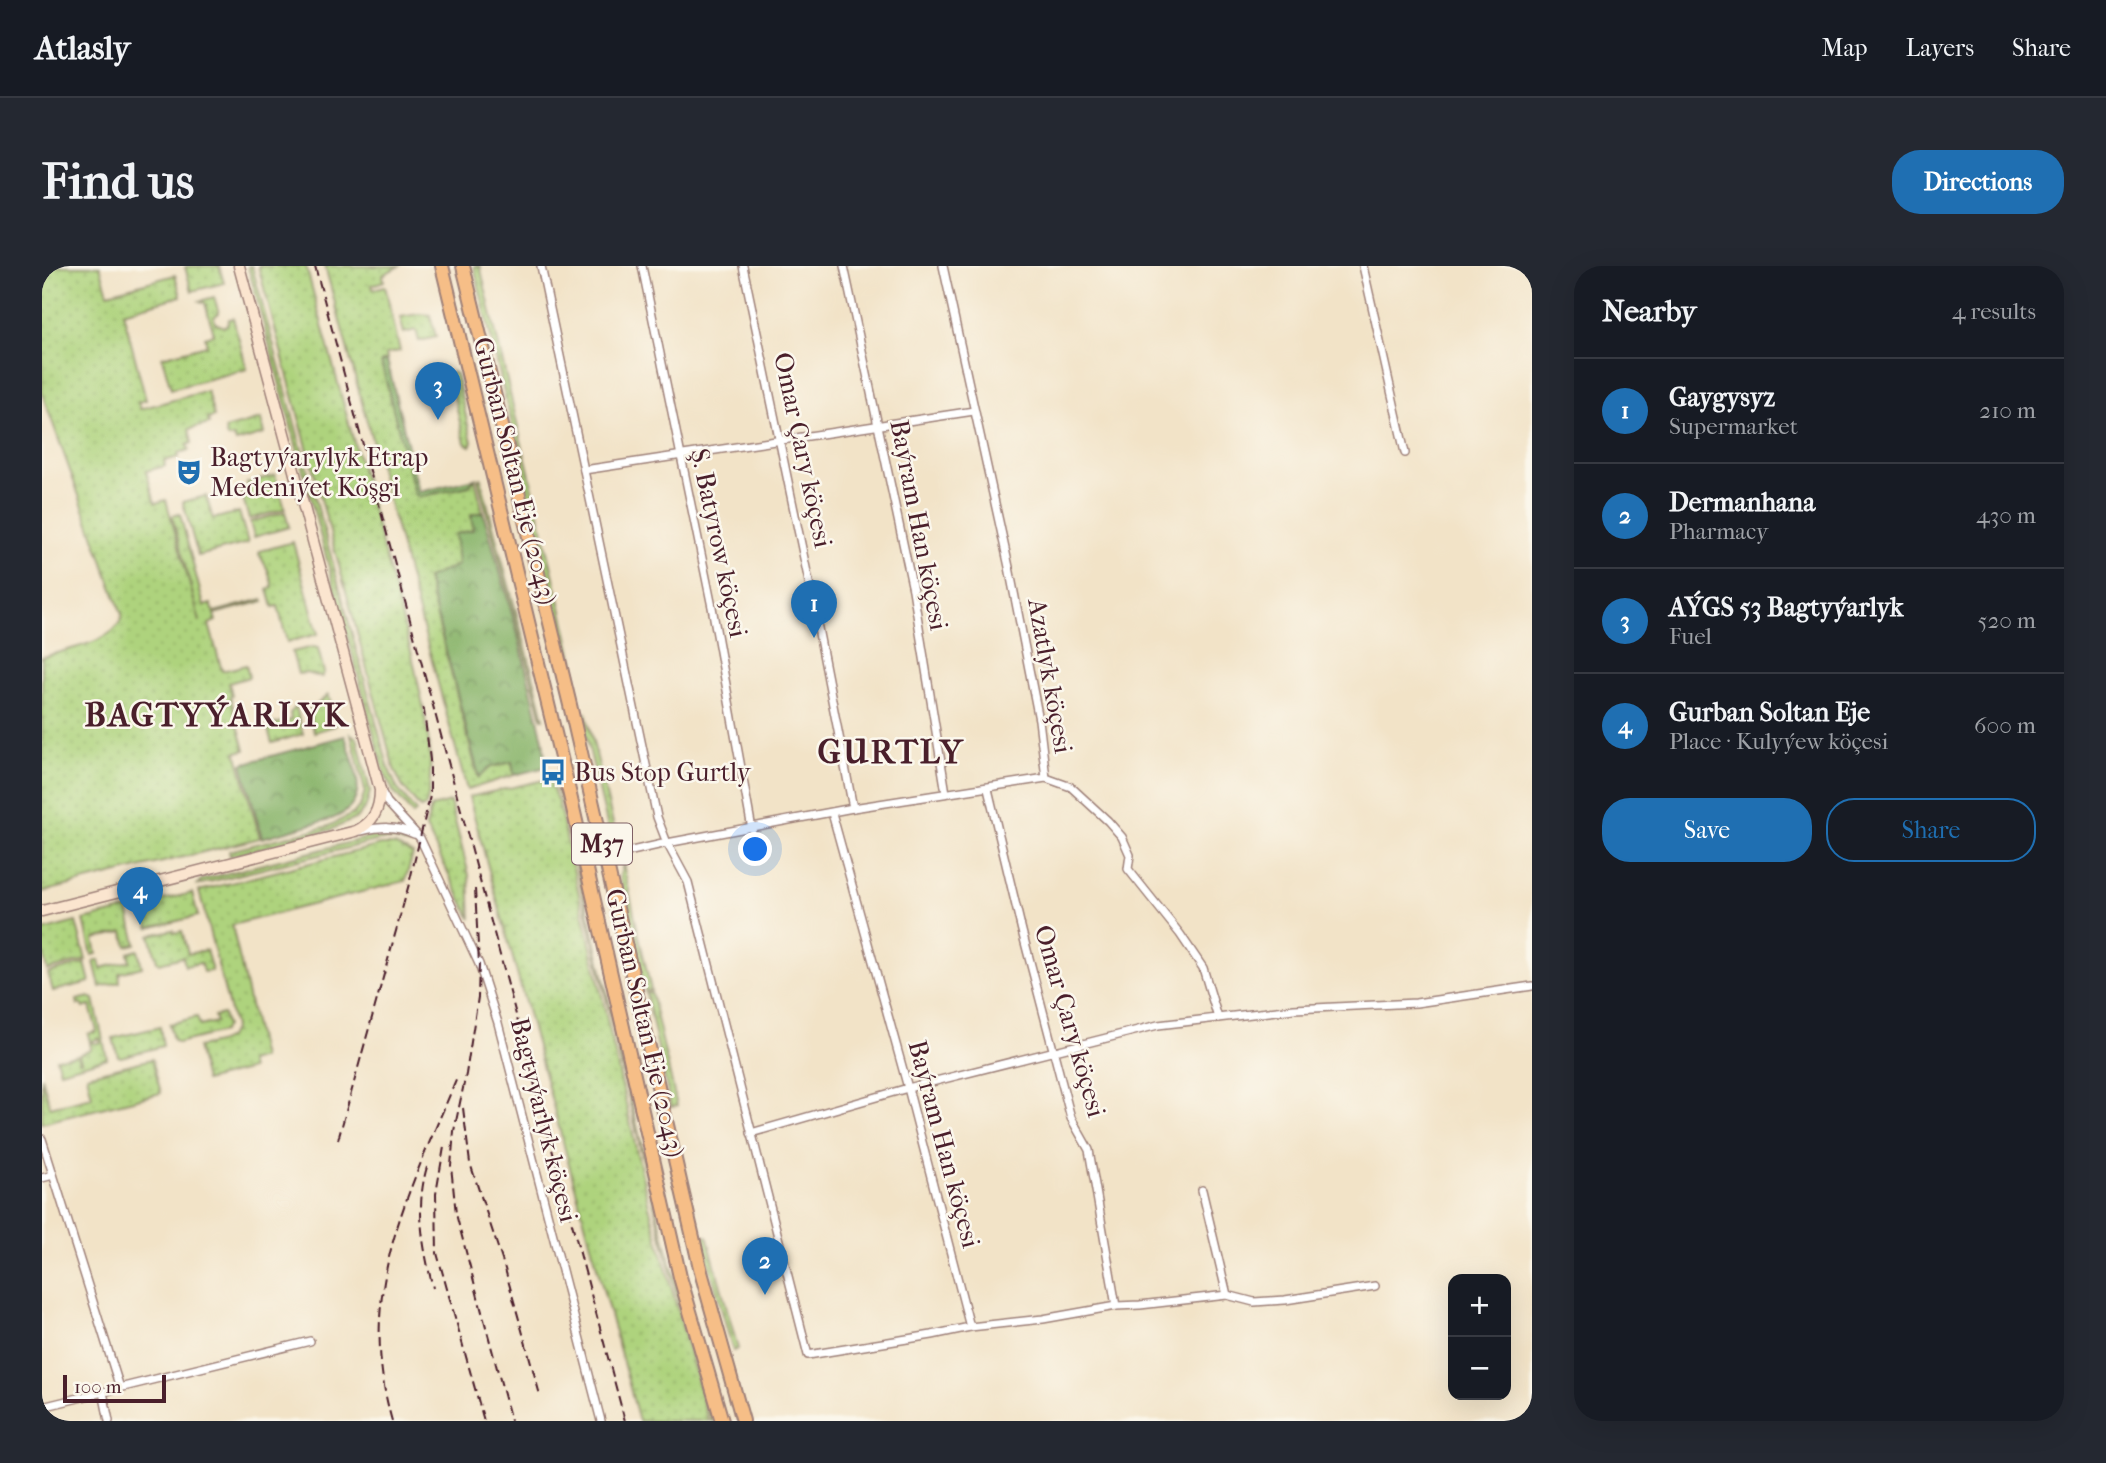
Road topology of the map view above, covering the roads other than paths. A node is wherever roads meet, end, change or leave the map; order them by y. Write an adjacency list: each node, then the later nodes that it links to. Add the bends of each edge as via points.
1 (239, 266): 20 (street)
2 (433, 266): 11 (highway, via 444,310)
3 (442, 266): 11 (highway, Gurban Soltan Eje (2043) / M37)
4 (464, 266): 28 (highway, Gurban Soltan Eje (2043) / M37)
5 (541, 266): 17 (street)
6 (642, 266): 16 (street, Ş. Batyrow köçesi)
7 (743, 266): 14 (street, Omar Çary köçesi)
8 (844, 266): 13 (street, Baýram Han köçesi)
9 (943, 266): 12 (street, Azatlyk köçesi)
10 (1363, 266): 15 (street)
11 (462, 351): 49 (highway, Gurban Soltan Eje (2043) / M37, via 677,1265)
12 (974, 411): 13 (street); 18 (street, Azatlyk köçesi, via 1009,567)
13 (878, 427): 14 (street); 21 (street, Baýram Han köçesi, via 913,590)
14 (780, 440): 16 (street); 22 (street, Omar Çary köçesi)
15 (1405, 453)
16 (680, 456): 17 (street); 24 (street, Ş. Batyrow köçesi)
17 (584, 470): 27 (street, via 657,817)
18 (1046, 778): 19 (street, Azatlyk köçesi); 31 (street, via 1071,787 1122,837 1130,855 1128,869 1203,968)
19 (988, 789): 21 (street, Azatlyk köçesi); 32 (street, Omar Çary köçesi)
20 (380, 790): 25 (street, via 375,816); 26 (street, Bagtyýarlyk köçesi)
21 (946, 793): 22 (street, Azatlyk köçesi)
22 (853, 808): 23 (street, Azatlyk köçesi)
23 (832, 813): 24 (street, Azatlyk köçesi); 33 (street, Baýram Han köçesi)
24 (752, 829): 27 (street, Azatlyk köçesi)
25 (356, 831): 26 (street, via 391,827); 29 (street)
26 (421, 838): 48 (street, Bagtyýarlyk köçesi, via 489,993)
27 (667, 843): 28 (street, Azatlyk köçesi); 34 (street, via 688,881)
28 (605, 857): 50 (highway, Gurban Soltan Eje (2043) / M37, via 701,1272)
29 (42, 911)
30 (1532, 986): 31 (street, via 1416,1003)
31 (1218, 1018): 32 (street, via 1135,1029)
32 (1054, 1050): 33 (street); 41 (street, Omar Çary köçesi, via 1071,1118 1089,1150)
33 (908, 1088): 34 (street); 42 (street, Baýram Han köçesi)
34 (751, 1133): 42 (street, via 808,1355)
35 (42, 1139): 36 (street)
36 (53, 1175): 37 (street); 44 (street)
37 (42, 1178)
38 (1202, 1190): 40 (street)
39 (1375, 1286): 40 (street, via 1265,1302)
40 (1227, 1295): 41 (street)
41 (1115, 1306): 42 (street)
42 (970, 1327)
43 (310, 1341): 44 (street)
44 (120, 1388): 45 (street)
45 (103, 1392): 46 (street); 47 (street)
46 (43, 1405)
47 (108, 1421)
48 (601, 1421)
49 (722, 1421)
50 (743, 1421)

